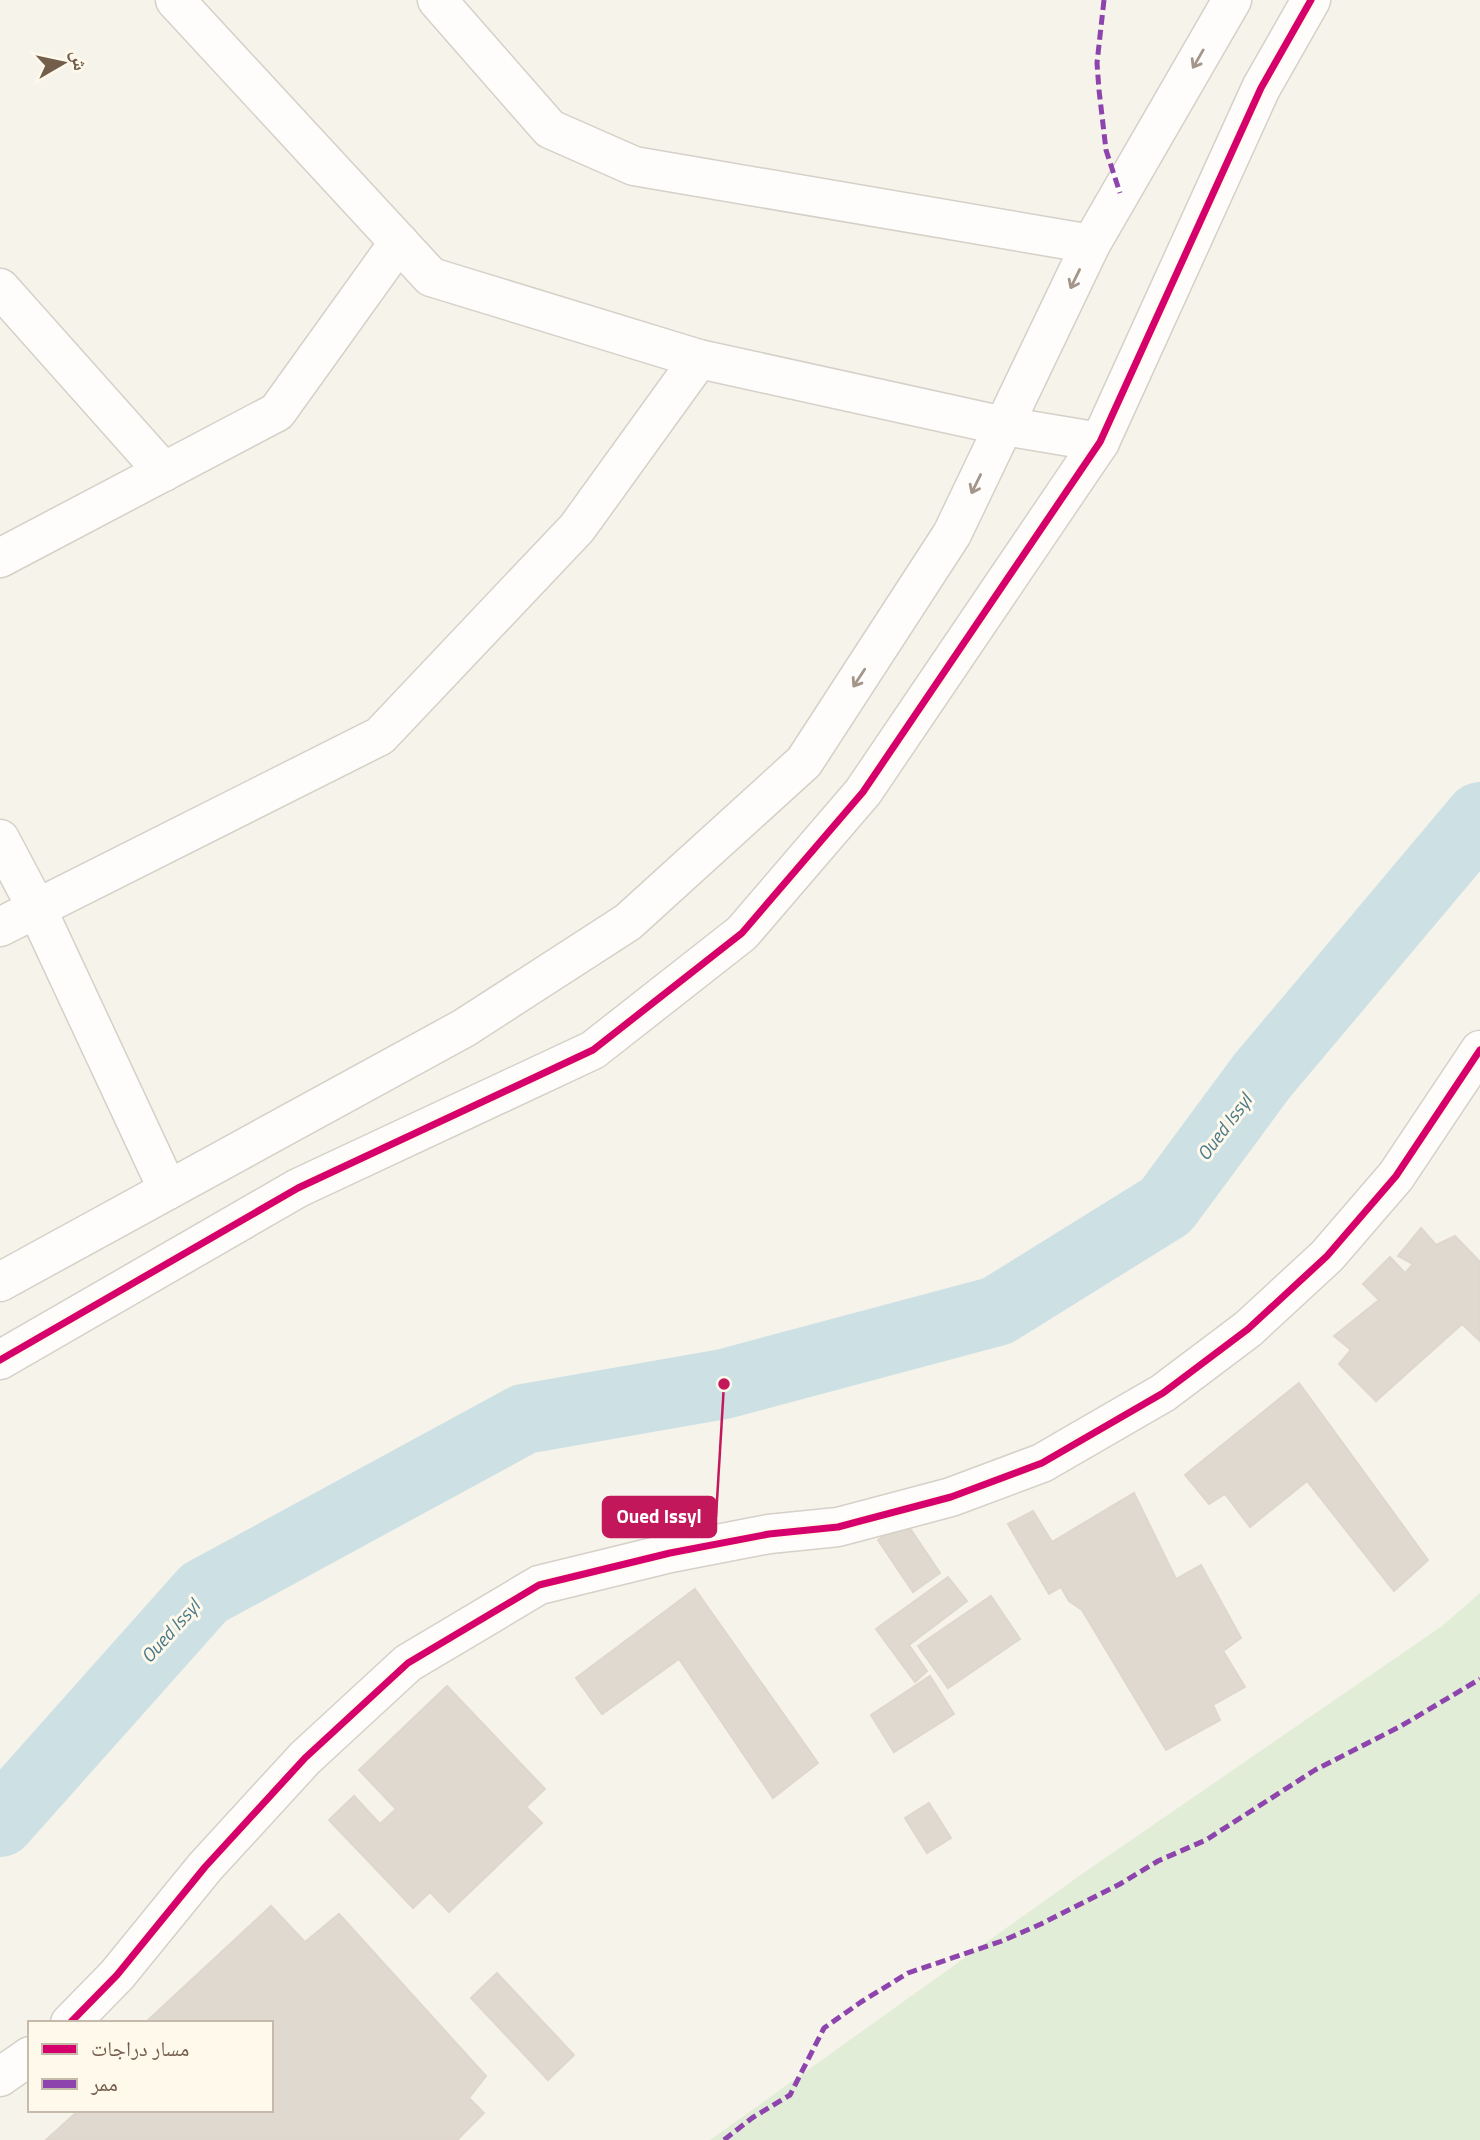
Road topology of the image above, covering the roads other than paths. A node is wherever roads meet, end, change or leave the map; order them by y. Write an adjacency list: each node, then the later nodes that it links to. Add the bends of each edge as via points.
1 (175, 0): 5 (street)
2 (437, 0): 6 (street, via 550,129 634,166)
3 (1232, 0): 6 (street, one-way to 6)
4 (1311, 0): 10 (street, via 1261,88)
5 (399, 242): 8 (street, via 431,277); 11 (street, via 277,412)
6 (1091, 244): 9 (street, one-way to 9)
7 (0, 288): 11 (street)
8 (699, 359): 9 (street); 14 (street, via 578,528 380,736)
9 (1004, 426): 10 (street); 17 (street, one-way to 17, via 952,534 804,762 628,922 464,1028)
10 (1100, 442): 19 (street, via 863,792 742,933 593,1050 298,1188)
11 (164, 472): 12 (street)
12 (0, 558)
13 (0, 839): 14 (street)
14 (36, 907): 15 (street); 17 (street)
15 (0, 927)
16 (1480, 1050): 20 (street, via 1396,1176 1327,1256 1248,1329 1163,1393 1064,1451 951,1497 838,1527 769,1534 670,1553 539,1585 408,1663 305,1758)
17 (168, 1190): 18 (street)
18 (0, 1282)
19 (0, 1360)
20 (72, 2021)
21 (28, 2057): 22 (street)
22 (0, 2077)

